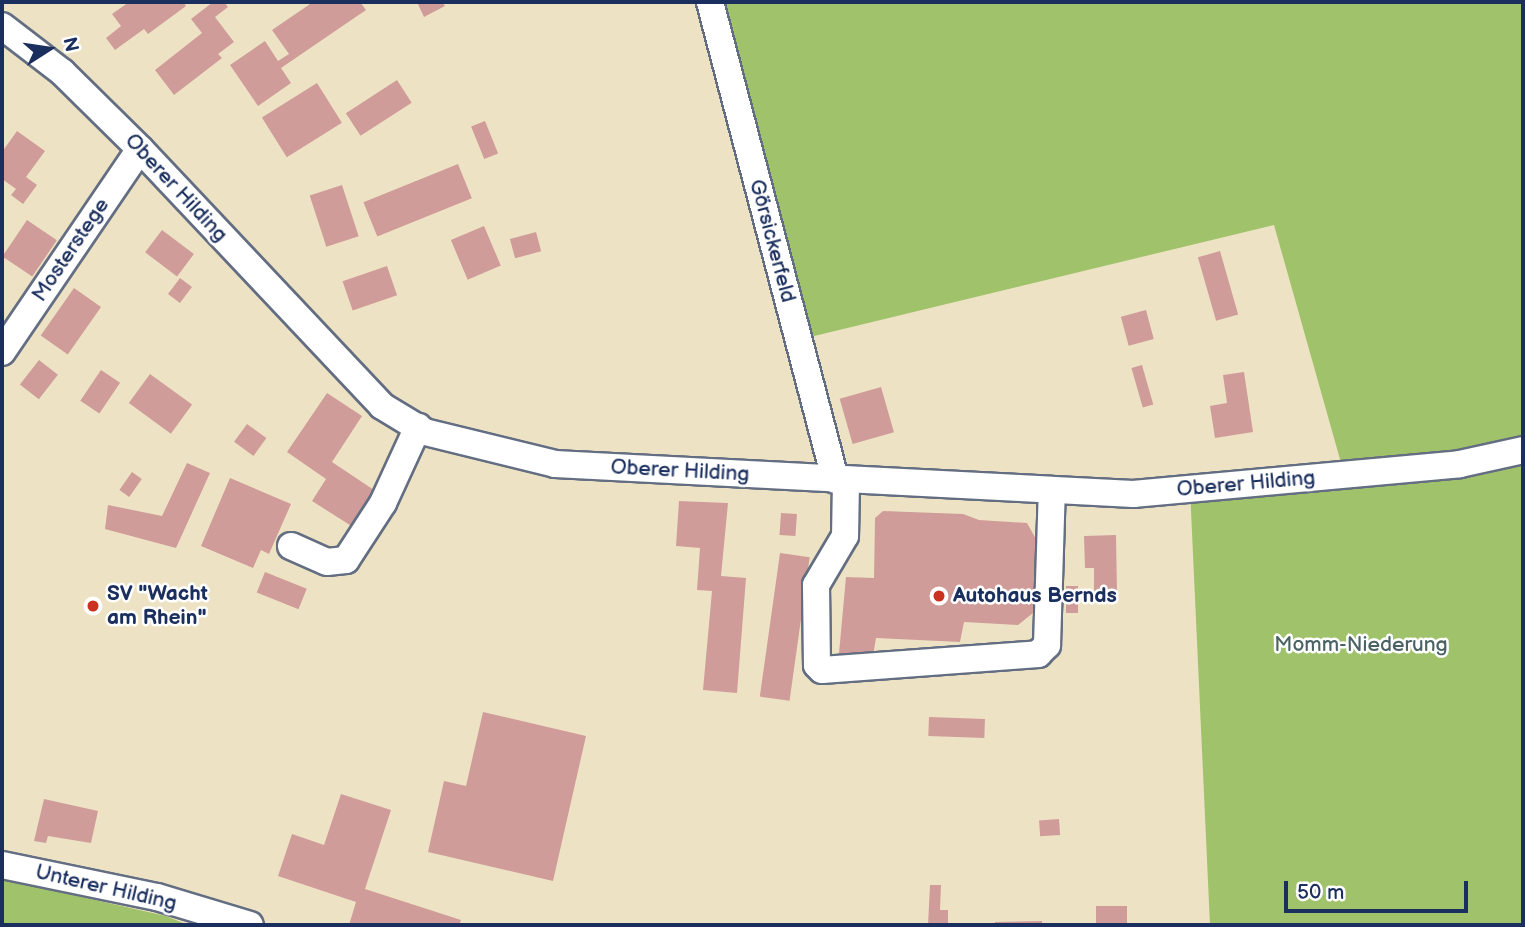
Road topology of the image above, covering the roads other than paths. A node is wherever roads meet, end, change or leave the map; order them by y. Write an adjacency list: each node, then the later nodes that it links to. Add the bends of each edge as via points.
1 (710, 2): 7 (street, Görsickerfeld)
2 (2, 26): 3 (street, Oberer Hilding, via 62,72)
3 (140, 149): 4 (street, Mosterstege); 5 (street, Oberer Hilding, via 382,406)
4 (2, 352)
5 (418, 427): 7 (street, Oberer Hilding, via 555,464); 9 (street, via 383,503 346,560 327,562)
6 (1523, 450): 8 (street, Oberer Hilding, via 1460,464 1133,494)
7 (840, 481): 8 (street, Oberer Hilding); 8 (street, Görsickerfeld, via 845,536 816,585 817,665 822,670 1038,654 1047,645)
8 (1052, 490)
9 (291, 546)
10 (2, 864): 11 (street, Unterer Hilding, via 157,897)
11 (250, 925)

